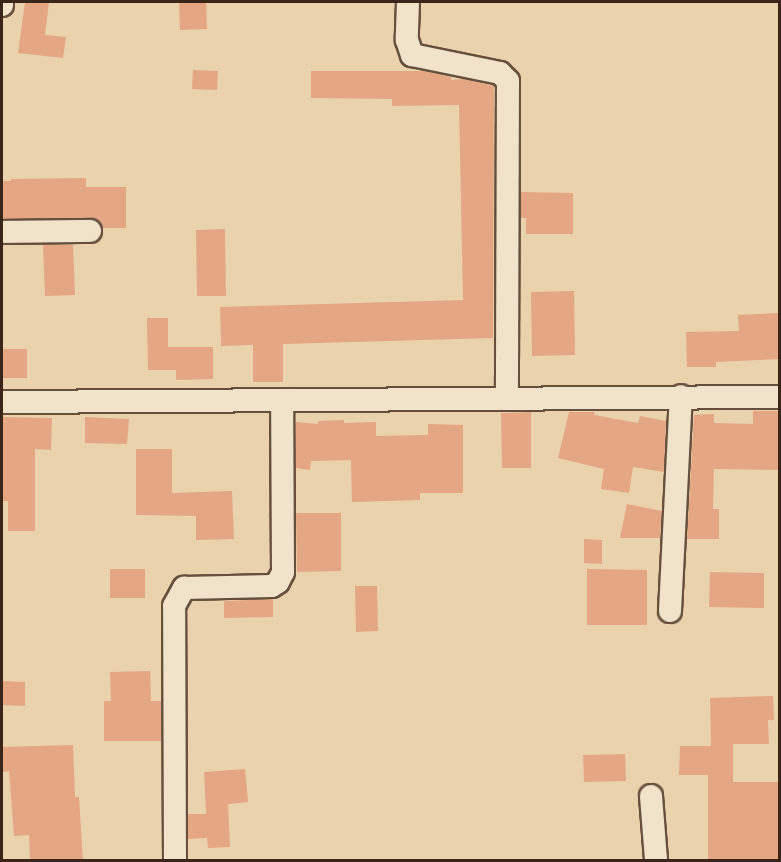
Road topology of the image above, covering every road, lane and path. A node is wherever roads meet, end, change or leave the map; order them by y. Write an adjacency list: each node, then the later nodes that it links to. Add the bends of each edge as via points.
1 (408, 2): 6 (street, via 406,40 412,55 500,73 508,81)
2 (90, 231): 3 (street)
3 (2, 232)
4 (681, 396): 5 (street); 6 (street); 9 (street)
5 (780, 397)
6 (507, 398): 7 (street)
7 (282, 400): 8 (street); 11 (street, via 283,573 272,586 184,588 174,606)
8 (2, 402)
9 (670, 611)
10 (651, 796): 12 (street)
11 (175, 861)
12 (656, 861)

